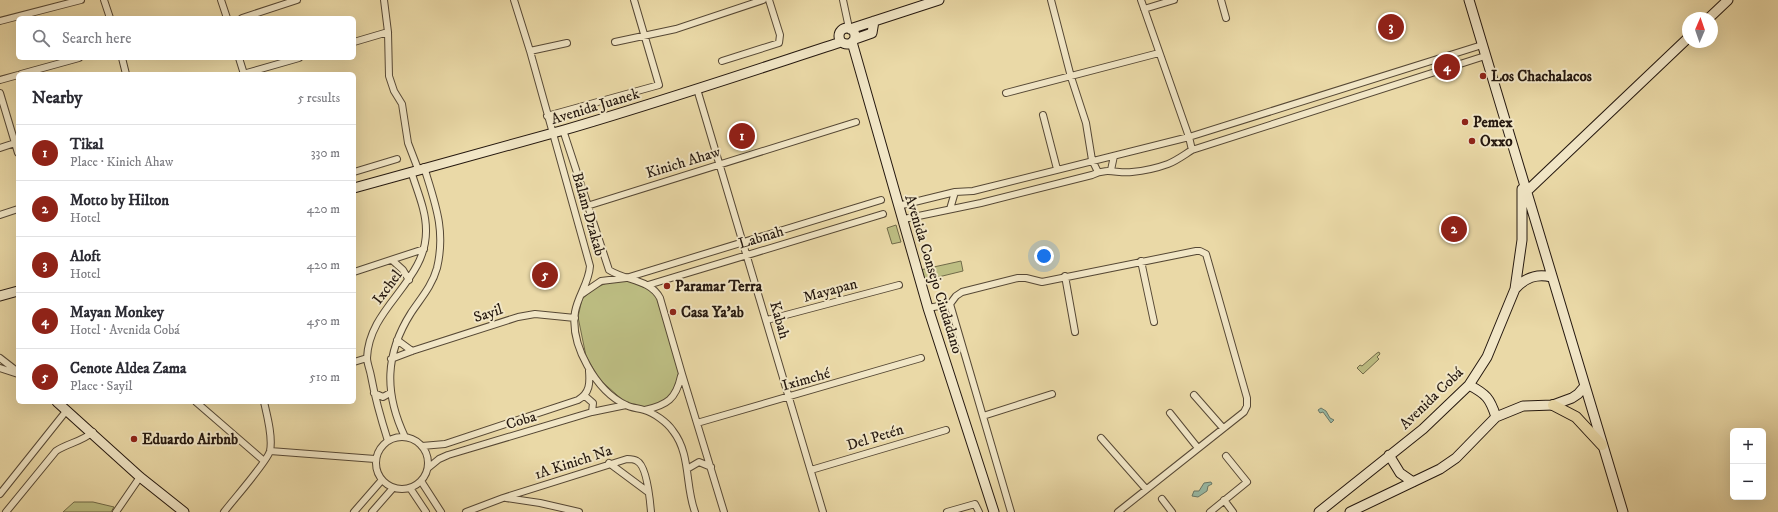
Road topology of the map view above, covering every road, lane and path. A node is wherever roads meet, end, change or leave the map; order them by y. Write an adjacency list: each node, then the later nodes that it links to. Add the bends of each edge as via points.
1 (81, 0): 20 (street)
2 (104, 0): 21 (street)
3 (221, 0): 22 (street)
4 (297, 0): 23 (street)
5 (384, 0): 29 (street)
6 (514, 0): 38 (street, Balam Dzakab)
7 (634, 0): 30 (street)
8 (763, 0): 30 (street, via 676,29)
9 (769, 0): 45 (street, via 780,35 779,43)
10 (843, 0): 28 (street)
11 (939, 0): 27 (street)
12 (1051, 0): 51 (street)
13 (1141, 0): 18 (street)
14 (1174, 0): 18 (street)
15 (1221, 0): 25 (street)
16 (1469, 0): 37 (street)
17 (1728, 0): 19 (street)
18 (1144, 9): 39 (street)
19 (1715, 12)
20 (19, 16)
21 (109, 16)
22 (226, 16)
23 (248, 16)
24 (16, 17): 26 (street)
25 (1226, 18)
26 (0, 21)
27 (874, 21): 28 (street); 32 (street, via 872,33)
28 (850, 28): 32 (street, via 855,34); 34 (street, via 844,28 840,32 838,37)
29 (388, 32): 31 (street); 72 (street, via 389,76 402,104 408,143)
30 (645, 35): 33 (street); 57 (street, via 659,85)
31 (356, 41)
32 (853, 41): 34 (street, via 846,44); 87 (street, Avenida Consejo Ciudadano)
33 (615, 42)
34 (841, 42): 53 (street, Avenida Juanek)
35 (567, 43): 38 (street)
36 (1682, 44): 83 (street)
37 (1482, 45): 40 (street); 56 (street)
38 (530, 51): 57 (street, Balam Dzakab)
39 (1159, 53): 51 (street); 63 (street)
40 (1486, 56): 59 (street); 78 (street)
41 (71, 60): 46 (street)
42 (122, 60): 47 (street)
43 (240, 60): 48 (street)
44 (292, 60): 49 (street)
45 (722, 61)
46 (28, 72)
47 (126, 72)
48 (242, 72)
49 (250, 72)
50 (16, 76): 52 (street)
51 (1070, 77): 54 (street); 70 (street, via 1086,123)
52 (0, 80)
53 (697, 89): 61 (street, Avenida Juanek); 71 (street, Kabah)
54 (1006, 93)
55 (0, 96): 64 (street)
56 (1280, 108): 59 (street); 63 (street)
57 (547, 116): 62 (street, Balam Dzakab)
58 (1042, 116): 73 (street)
59 (1284, 120): 67 (street)
60 (856, 122): 71 (street, Kinich Ahaw)
61 (563, 130): 62 (street, Avenida Juanek); 86 (street)
62 (552, 133): 72 (street, Avenida Juanek); 109 (street, Balam Dzakab, via 590,266 590,275)
63 (1189, 137): 67 (street); 68 (street)
64 (16, 139)
65 (16, 142): 66 (street)
66 (0, 148)
67 (1192, 150): 74 (street, via 1168,164 1154,168 1129,172)
68 (1114, 156): 70 (street); 74 (street)
69 (397, 159): 75 (street)
70 (1092, 160): 73 (street); 76 (street)
71 (721, 164): 86 (street, Kinich Ahaw); 95 (street, Kabah)
72 (418, 169): 79 (street, Avenida Juanek); 93 (street, Ixchel); 94 (street, via 439,217)
73 (1057, 169): 77 (street)
74 (1111, 170): 76 (street)
75 (356, 171)
76 (1098, 172): 81 (street)
77 (1023, 177): 80 (street); 81 (street)
78 (1522, 177): 83 (street); 107 (street, via 1522,240)
79 (356, 187)
80 (973, 191): 82 (street); 85 (street)
81 (1026, 191): 85 (street)
82 (955, 192): 87 (street); 88 (street)
83 (1526, 192): 102 (street)
84 (881, 200): 95 (street)
85 (981, 203): 88 (street)
86 (586, 206): 103 (street, via 609,270)
87 (898, 206): 92 (street, Avenida Consejo Ciudadano)
88 (950, 209): 92 (street)
89 (16, 210): 91 (street)
90 (883, 214): 97 (street, Labnah)
91 (0, 215)
92 (904, 219): 112 (street, Avenida Consejo Ciudadano)
93 (426, 232): 94 (street); 96 (street, Ixchel)
94 (440, 232): 117 (street, via 436,269 430,288 411,313)
95 (743, 241): 97 (street, Kabah); 103 (street)
96 (424, 249): 98 (street); 104 (street, Ixchel, via 420,262)
97 (747, 254): 105 (street, Labnah); 114 (street, Kabah)
98 (392, 260): 100 (street); 104 (street)
99 (1141, 261): 101 (street); 115 (street); 149 (street, via 1196,251 1206,254 1247,398 1244,412)
100 (356, 271)
101 (1065, 276): 111 (street, via 1042,282 1018,278 962,292); 116 (street)
102 (1552, 277): 107 (street, Avenida Cobá, via 1528,277); 130 (street)
103 (626, 278): 105 (street); 109 (street, via 601,281)
104 (409, 280): 120 (street, Ixchel, via 387,307 374,331)
105 (648, 285): 128 (street, via 656,290 660,298)
106 (899, 285): 114 (street, Mayapan)
107 (1515, 289): 129 (street, Avenida Cobá, via 1487,357)
108 (16, 292): 110 (street)
109 (581, 295): 113 (street, Balam Dzakab, via 577,302)
110 (0, 296)
111 (950, 304): 112 (street); 146 (street)
112 (928, 308): 196 (street, Avenida Consejo Ciudadano)
113 (575, 318): 118 (street, Sayil, via 535,314 518,317); 126 (street, Balam Dzakab, via 576,336)
114 (767, 320): 136 (street, Kabah)
115 (1154, 322)
116 (1075, 332)
117 (397, 340): 118 (street); 122 (street)
118 (412, 351): 122 (street, Sayil)
119 (0, 358): 125 (street)
120 (367, 358): 123 (street); 131 (street, Ixchel)
121 (921, 358): 136 (street, Iximché)
122 (391, 359): 132 (street)
123 (356, 361)
124 (0, 368): 127 (street)
125 (16, 371)
126 (589, 371): 135 (street, via 590,381); 140 (street, Balam Dzakab, via 609,394)
127 (16, 372)
128 (682, 374): 143 (street, via 669,402); 148 (street)
129 (1469, 385): 147 (street, via 1484,393 1492,402); 159 (street, Avenida Cobá, via 1423,429)
130 (1585, 386): 141 (street, via 1572,398); 155 (street)
131 (374, 393): 132 (street, via 383,397); 154 (street, Ixchel)
132 (390, 393): 152 (street, via 396,418)
133 (1052, 394): 146 (street)
134 (1194, 395): 149 (street)
135 (585, 396): 144 (street, via 593,402); 156 (street, via 445,444)
136 (789, 397): 148 (street, Iximché); 167 (street, Kabah)
137 (60, 404): 142 (street)
138 (198, 404): 162 (street)
139 (264, 404): 158 (street, via 269,422)
140 (626, 405): 143 (street, Balam Dzakab); 144 (street, Coba)
141 (1553, 405): 147 (street, via 1523,406); 155 (main road, via 1576,417)
142 (67, 410): 151 (street); 176 (street)
143 (645, 410): 166 (street, Balam Dzakab, via 660,418 673,430 682,445)
144 (592, 412): 165 (street, Coba, via 448,455)
145 (1170, 413): 157 (street)
146 (983, 416): 197 (street)
147 (1496, 417): 171 (street, via 1456,458)
148 (697, 423): 164 (street)
149 (1223, 428): 157 (street)
150 (946, 430): 167 (street, Del Petén)
151 (92, 432): 168 (street); 181 (street, via 84,440 65,445 56,451)
152 (405, 437): 154 (street); 156 (street, via 417,441)
153 (1100, 438): 174 (street)
154 (388, 440): 161 (street, via 380,448)
155 (1602, 445): 204 (street)
156 (422, 446): 165 (street, via 427,456)
157 (1198, 448): 174 (street)
158 (270, 450): 161 (street); 162 (street)
159 (1390, 455): 171 (street, via 1400,473); 202 (street, Avenida Cobá)
160 (1226, 456): 179 (street, via 1247,482)
161 (375, 459): 169 (street, via 376,470)
162 (264, 461): 183 (street)
163 (610, 463): 175 (street); 175 (street, 1A Kinich Na, via 627,458 637,461 645,474); 177 (street, 1A Kinich Na)
164 (711, 467): 166 (street, via 699,462); 192 (street)
165 (428, 468): 170 (street)
166 (687, 469): 191 (street, Balam Dzakab, via 689,489)
167 (811, 470): 193 (street, Kabah)
168 (140, 477): 180 (street); 182 (street)
169 (381, 480): 172 (street); 184 (street)
170 (421, 482): 173 (street); 187 (street)
171 (1413, 482): 203 (street)
172 (393, 488): 173 (street); 185 (street)
173 (410, 488): 186 (street)
174 (1146, 489): 198 (street)
175 (648, 492): 190 (street, 1A Kinich Na)
176 (0, 494)
177 (503, 498): 188 (street, 1A Kinich Na); 189 (street)
178 (1162, 499): 199 (street)
179 (1224, 500): 200 (street); 201 (street)
180 (118, 511)
181 (6, 512)
182 (184, 512)
183 (224, 512)
184 (354, 512)
185 (372, 512)
186 (426, 512)
187 (442, 512)
188 (466, 512)
189 (579, 512)
190 (651, 512)
191 (696, 512)
192 (724, 512)
193 (823, 512)
194 (947, 512): 195 (street, via 975,504)
195 (979, 512)
196 (994, 512)
197 (1011, 512)
198 (1118, 512)
199 (1172, 512)
200 (1210, 512)
201 (1233, 512)
202 (1319, 512)
203 (1350, 512)
204 (1623, 512)

